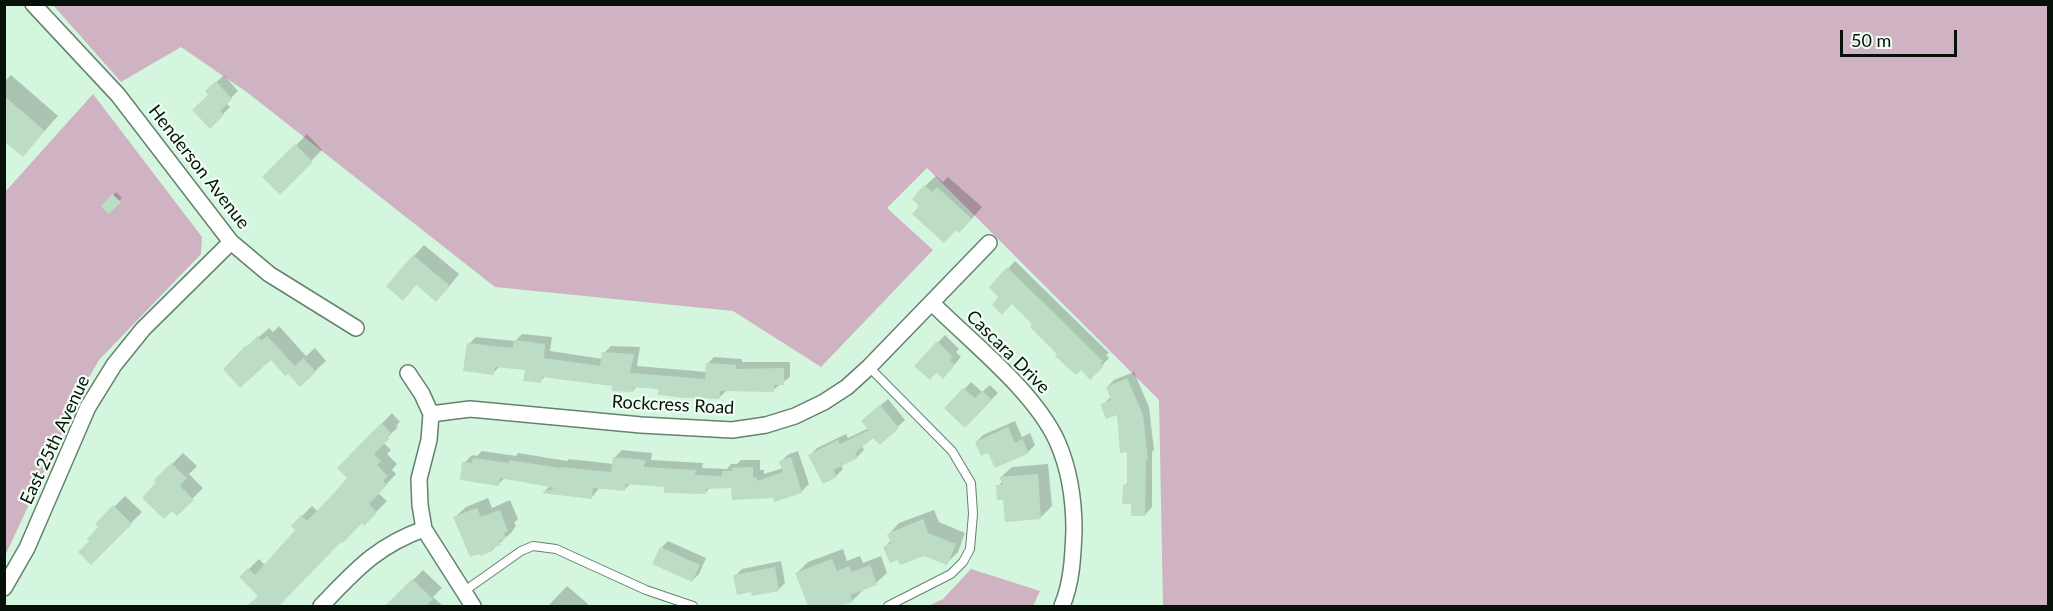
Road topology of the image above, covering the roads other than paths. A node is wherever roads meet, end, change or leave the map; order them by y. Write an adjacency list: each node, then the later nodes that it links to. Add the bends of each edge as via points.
1 (33, 4): 2 (street, Henderson Avenue, via 118,95)
2 (231, 242): 5 (street, Henderson Avenue, via 269,274); 10 (street, East 25th Avenue, via 144,329 114,365 88,407 27,548)
3 (989, 243): 4 (street, Rockcress Road)
4 (932, 303): 6 (street, Rockcress Road); 16 (street, Cascara Drive, via 1021,390 1057,442 1068,476 1074,518 1073,561)
5 (356, 328)
6 (869, 367): 8 (street, Rockcress Road, via 847,387 795,416 732,430 470,409); 15 (lane, via 952,451 971,483 970,549 963,562 951,574)
7 (408, 373): 8 (street)
8 (431, 414): 9 (street, via 419,478)
9 (424, 530): 11 (street); 12 (street, via 384,547 361,564)
10 (4, 588)
11 (463, 592): 13 (street); 14 (lane, via 533,546 556,549 646,590)
12 (321, 606)
13 (473, 606)
14 (693, 606)
15 (888, 606)
16 (1062, 606)

